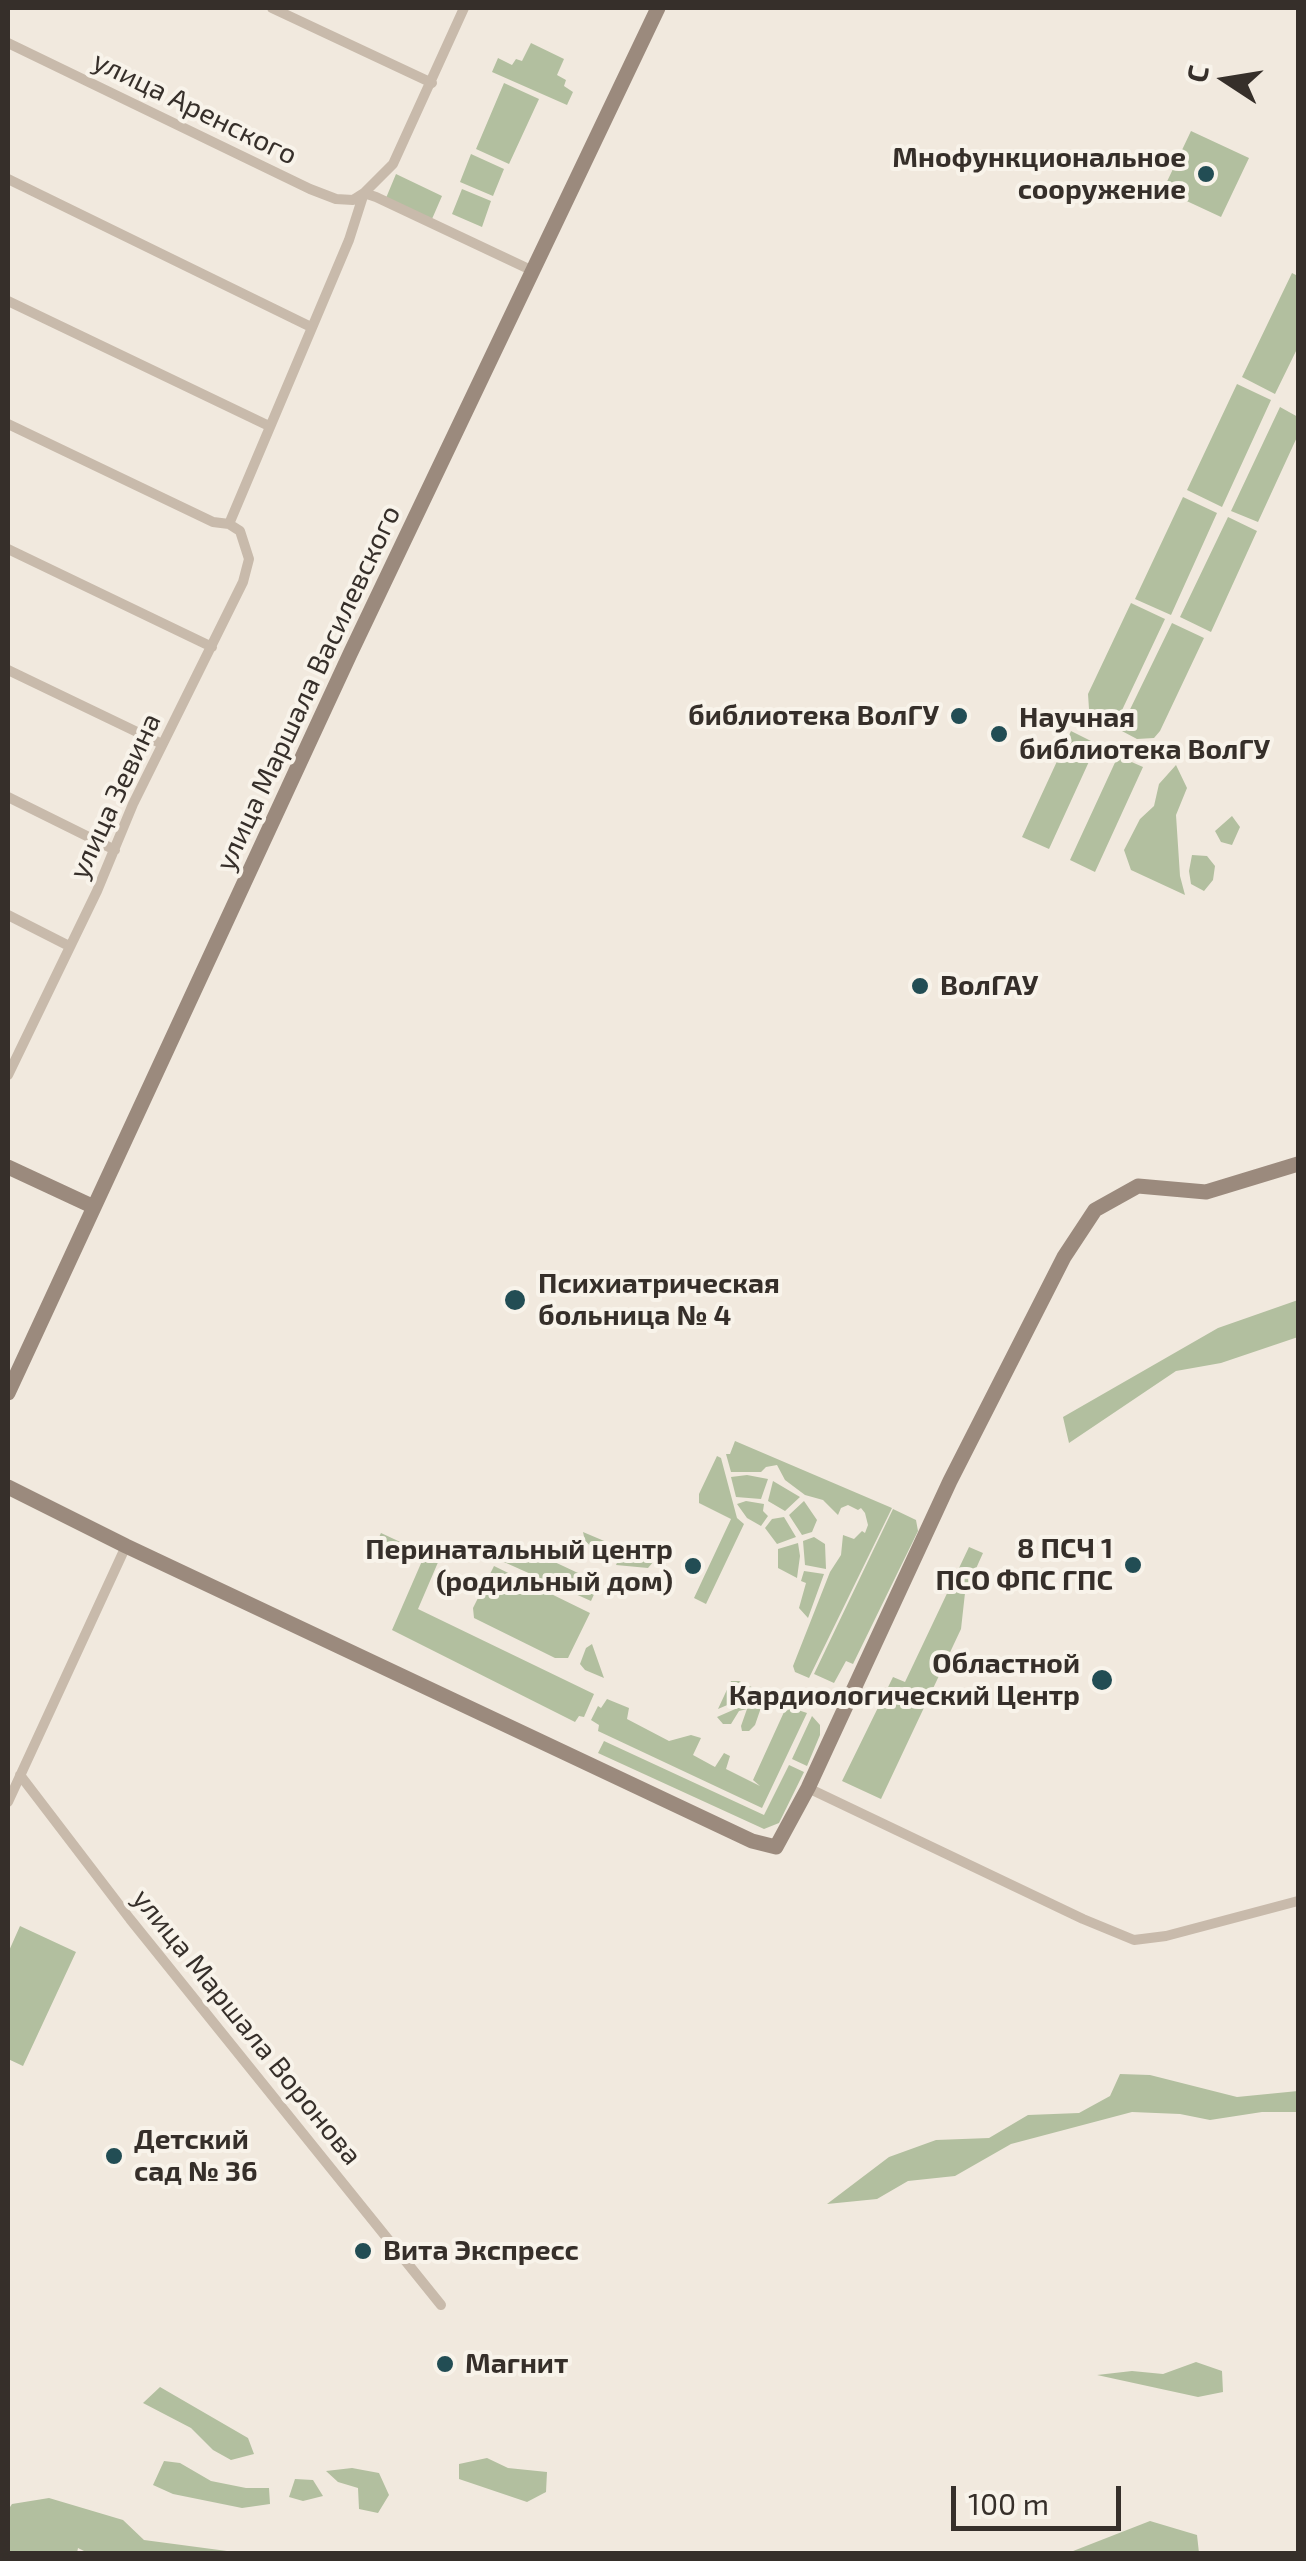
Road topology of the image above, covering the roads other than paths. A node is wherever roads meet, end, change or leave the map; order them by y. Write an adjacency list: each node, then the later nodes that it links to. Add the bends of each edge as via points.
1 (272, 8): 5 (street)
2 (464, 8): 5 (street)
3 (658, 8): 8 (street, улица Маршала Василевского)
4 (8, 43): 7 (street, улица Аренского, via 310,189 336,199)
5 (432, 83): 7 (street, via 393,164)
6 (8, 180): 10 (street)
7 (364, 193): 8 (street); 10 (street)
8 (533, 271): 27 (street, улица Маршала Василевского)
9 (8, 301): 12 (street)
10 (311, 327): 12 (street)
11 (8, 424): 13 (street)
12 (269, 426): 13 (street)
13 (229, 524): 15 (street, улица Зевина, via 248,550 247,571)
14 (8, 549): 15 (street)
15 (212, 647): 17 (street, улица Зевина)
16 (8, 670): 17 (street)
17 (162, 744): 19 (street, улица Зевина)
18 (8, 797): 19 (street)
19 (116, 850): 21 (street, улица Зевина)
20 (8, 916): 21 (street)
21 (69, 946): 23 (street, улица Зевина)
22 (8, 1039): 23 (street)
23 (22, 1046): 24 (street, улица Зевина)
24 (8, 1075)
25 (1298, 1164): 32 (street, via 1206,1192 1138,1186 1095,1210 1064,1257 950,1482)
26 (8, 1167): 27 (street)
27 (94, 1207): 28 (street, улица Маршала Василевского)
28 (8, 1392)
29 (8, 1487): 30 (street)
30 (126, 1546): 31 (street); 32 (street, via 761,1844 776,1847)
31 (20, 1775): 33 (street); 35 (street, улица Маршала Воронова)
32 (808, 1788): 34 (street, via 1134,1940)
33 (8, 1802)
34 (1298, 1901)
35 (441, 2305)

